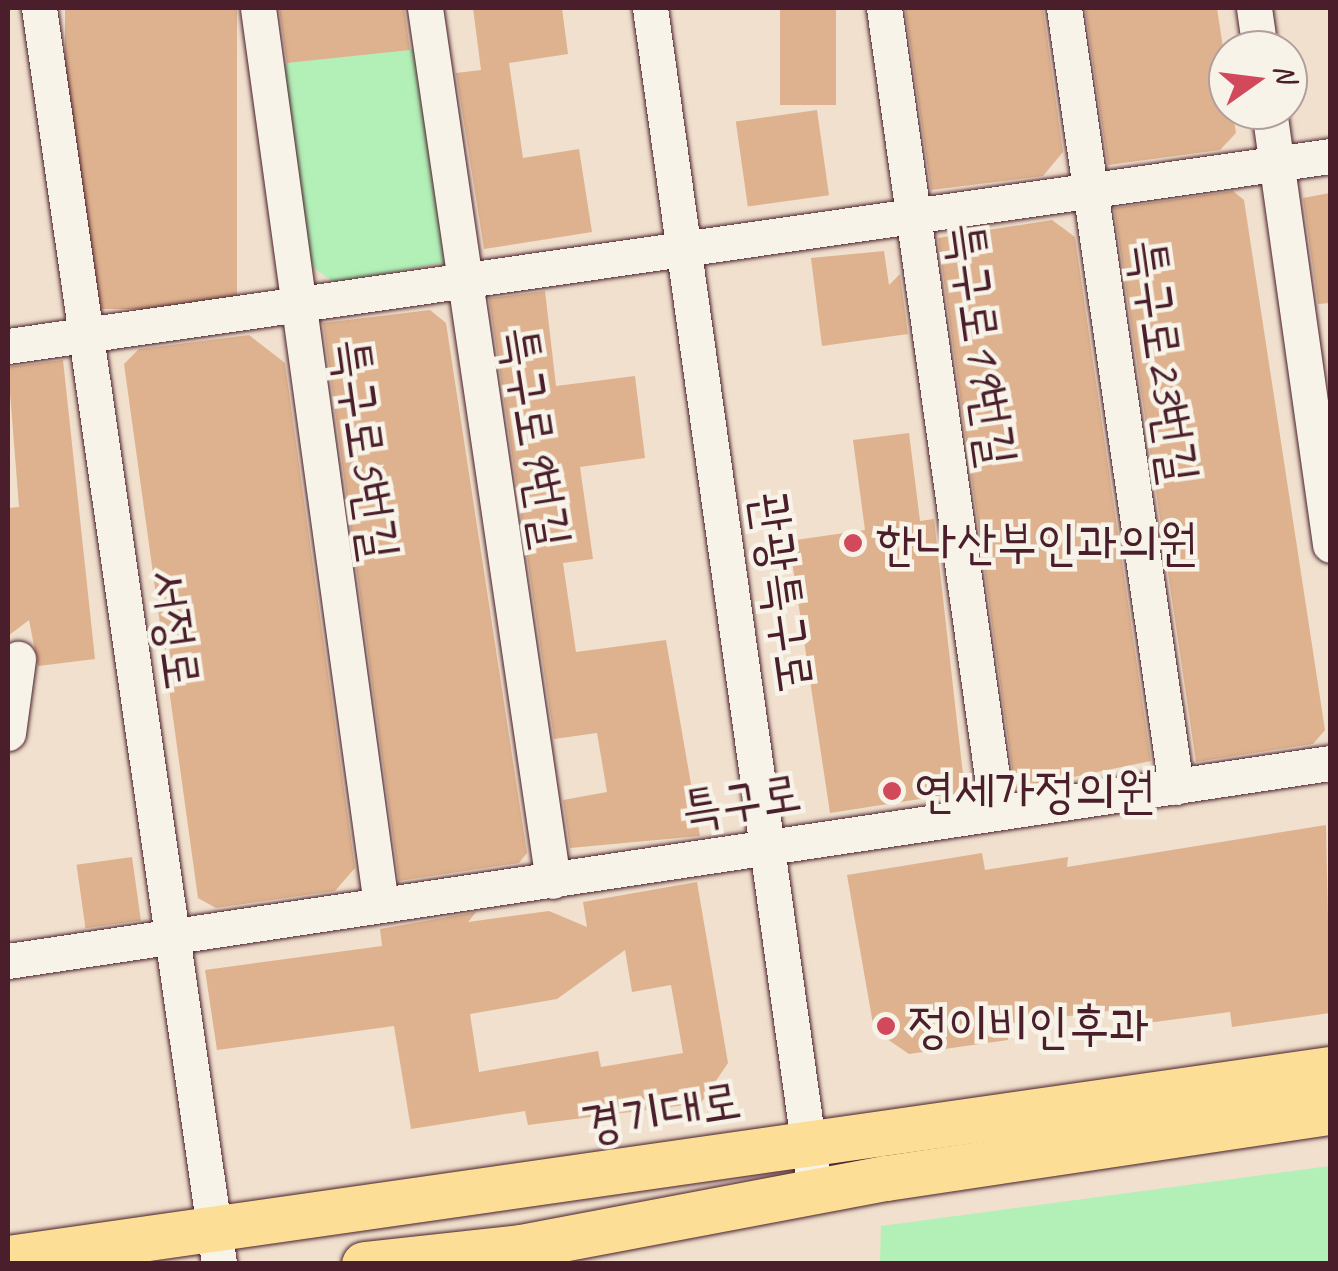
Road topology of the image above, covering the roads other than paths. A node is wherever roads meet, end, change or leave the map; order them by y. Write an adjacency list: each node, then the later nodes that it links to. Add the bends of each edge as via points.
1 (40, 8): 15 (street, 서정로)
2 (258, 8): 14 (street, 특구로5번길)
3 (425, 8): 13 (street, 특구로9번길)
4 (650, 8): 12 (street, 관광특구로)
5 (884, 8): 11 (street, 특구로19번길)
6 (1064, 8): 10 (street, 특구로23번길)
7 (1272, 130): 9 (street)
8 (1330, 156): 9 (street)
9 (1277, 164): 10 (street); 17 (street)
10 (1088, 188): 11 (street); 21 (street, 특구로23번길)
11 (914, 214): 12 (street); 22 (street, 특구로19번길)
12 (681, 250): 13 (street); 23 (street, 관광특구로)
13 (462, 281): 14 (street); 24 (street, 특구로9번길)
14 (295, 305): 15 (street); 25 (street, 특구로5번길)
15 (84, 332): 16 (street); 26 (street, 서정로)
16 (8, 346)
17 (1330, 544)
18 (18, 659): 19 (street)
19 (8, 733)
20 (1330, 764): 21 (street, 특구로)
21 (1176, 788): 22 (street, 특구로)
22 (997, 812): 23 (street, 특구로)
23 (771, 847): 24 (street, 특구로); 30 (street, 관광특구로)
24 (553, 880): 25 (street, 특구로)
25 (382, 905): 26 (street, 특구로)
26 (166, 933): 27 (street, 특구로); 32 (street, 서정로)
27 (8, 960)
28 (1330, 1070): 30 (main road, 경기대로)
29 (1330, 1112): 31 (main road, 경기대로)
30 (809, 1144): 31 (street, 관광특구로); 32 (main road, 경기대로)
31 (815, 1192): 34 (main road, 경기대로, via 520,1246)
32 (217, 1246): 33 (main road, 경기대로)
33 (8, 1258)
34 (364, 1264)

